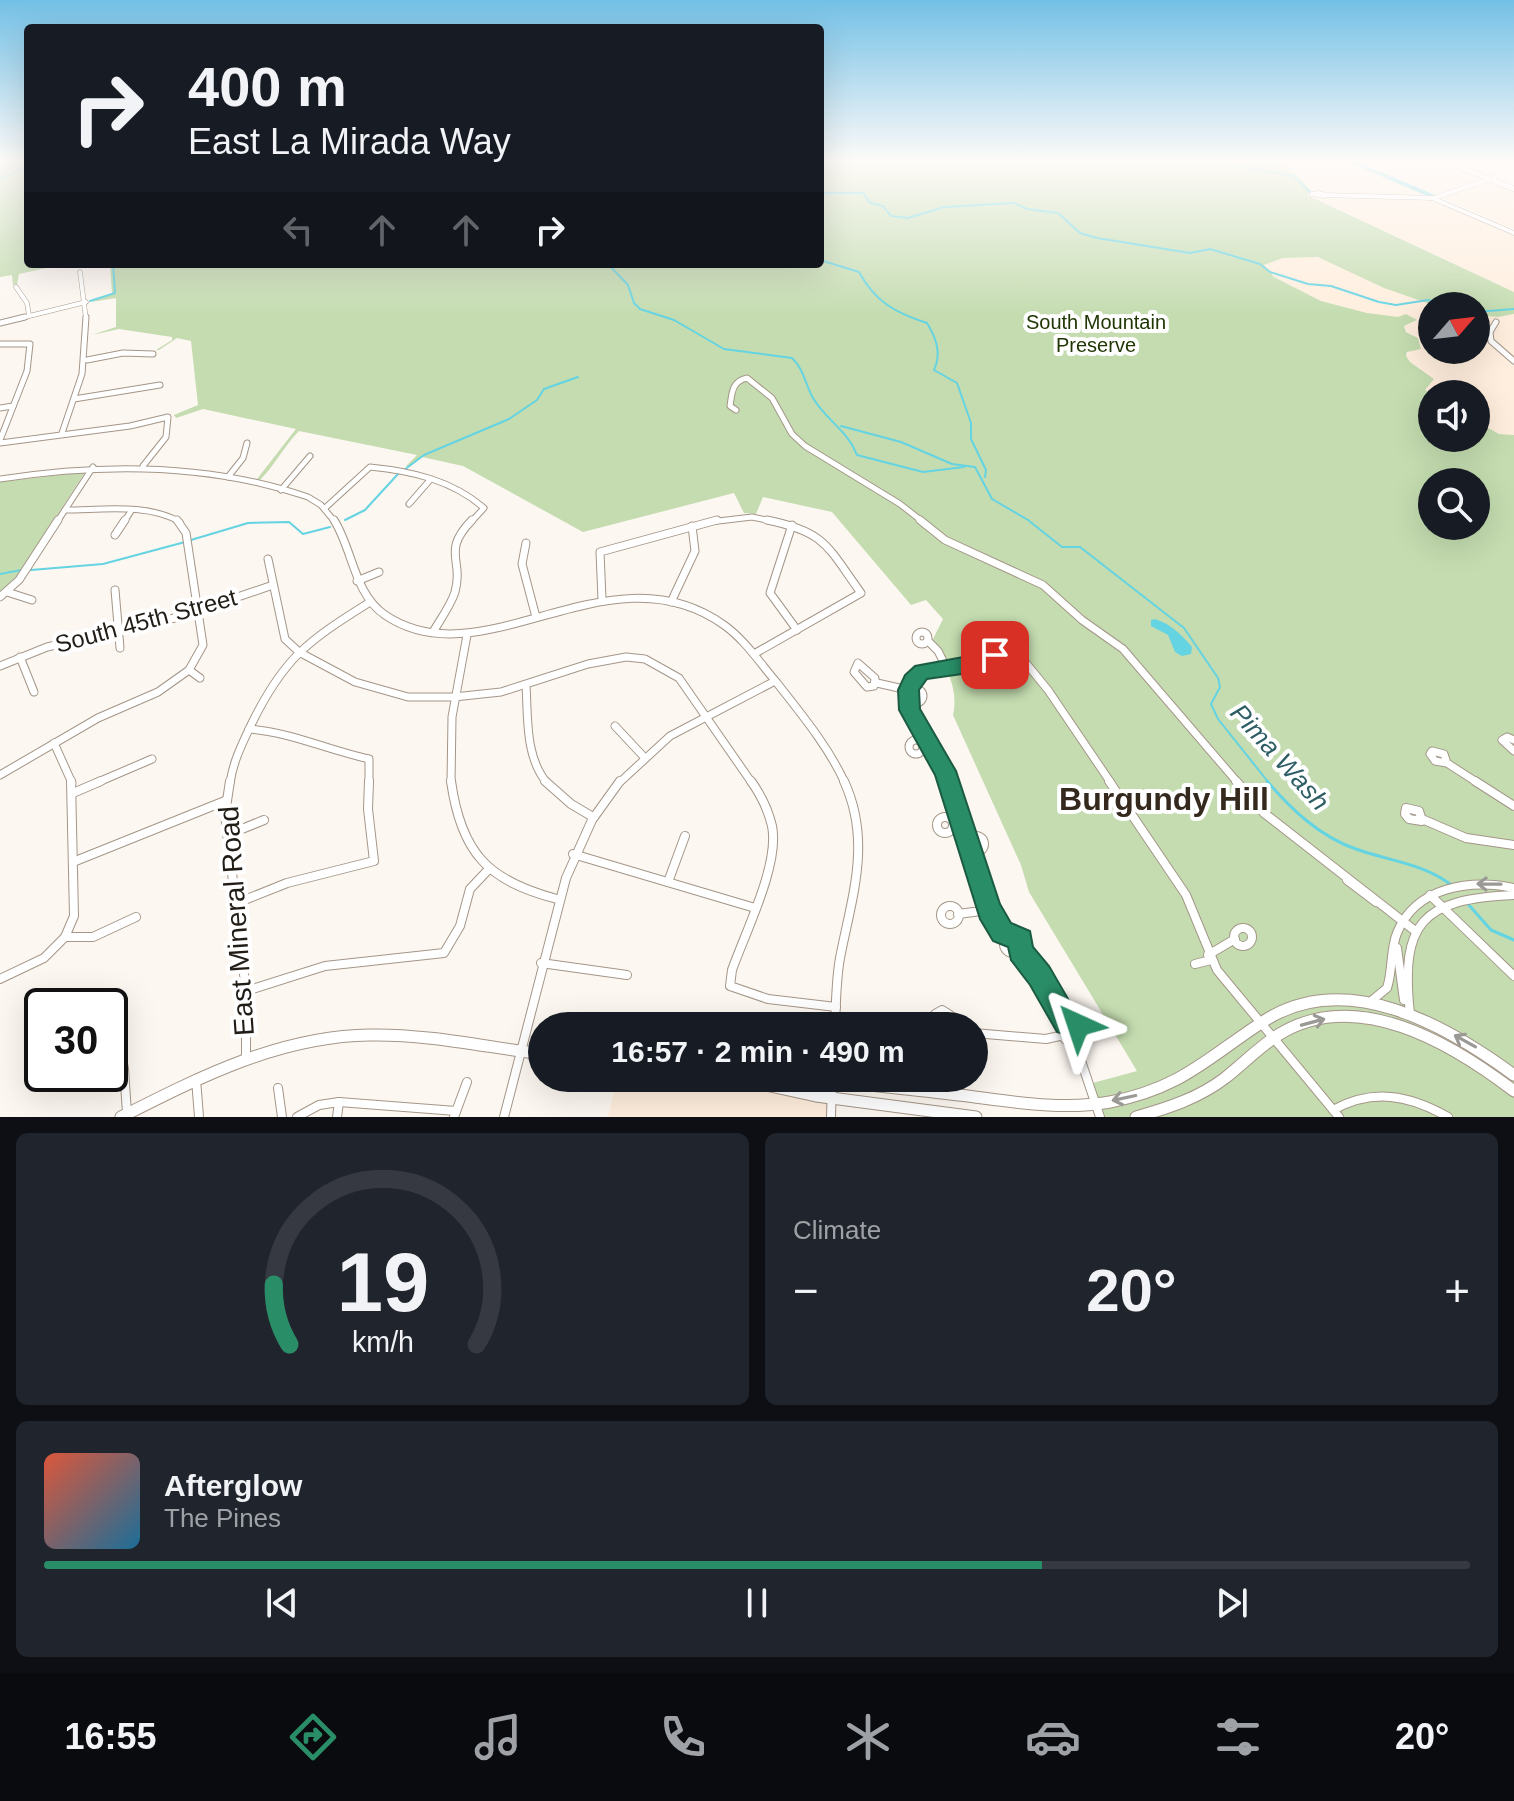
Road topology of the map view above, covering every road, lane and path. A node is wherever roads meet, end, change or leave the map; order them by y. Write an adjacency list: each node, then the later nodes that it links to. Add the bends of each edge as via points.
1 (1470, 212): 2 (street)
2 (1514, 231)
3 (80, 272): 5 (street)
4 (16, 287): 6 (street)
5 (86, 302): 6 (street); 11 (street)
6 (29, 315): 8 (street)
7 (1496, 322): 12 (street, via 1491,341)
8 (0, 323)
9 (0, 344): 15 (street, via 30,344 27,371)
10 (153, 354): 11 (street)
11 (87, 360): 14 (street)
12 (1514, 361)
13 (160, 385): 14 (street)
14 (74, 399): 18 (street)
15 (13, 406): 16 (street); 19 (street)
16 (0, 408)
17 (736, 410): 103 (street, via 730,406 733,386 747,378 776,402 796,439 831,464 900,504 945,540 1050,590 1134,660 1264,813 1363,895)
18 (62, 433): 19 (street); 22 (street, via 168,417 169,434)
19 (0, 442)
20 (247, 443): 24 (street)
21 (310, 456): 27 (street)
22 (143, 466): 23 (street); 24 (street)
23 (93, 467): 25 (street); 30 (street)
24 (228, 477): 27 (street)
25 (0, 479)
26 (430, 480): 28 (street); 29 (street, via 370,467); 51 (street, via 451,486 484,508 454,547 455,591)
27 (281, 490): 29 (street)
28 (409, 504)
29 (325, 508): 38 (street)
30 (65, 510): 31 (street); 41 (street)
31 (131, 511): 34 (street); 47 (street, via 178,520 184,527)
32 (792, 525): 33 (street, via 740,516); 49 (street, via 770,593); 49 (street, via 821,540 861,593)
33 (692, 526): 43 (street, via 600,552); 46 (street, via 695,551)
34 (115, 535)
35 (526, 543): 48 (street, via 522,564)
36 (268, 559): 39 (street)
37 (379, 572): 38 (street)
38 (357, 581): 45 (street)
39 (273, 585): 47 (street, South 45th Street); 57 (street, via 285,639)
40 (115, 590): 50 (street)
41 (7, 592): 42 (street); 44 (street)
42 (0, 597)
43 (602, 599): 46 (street); 48 (street)
44 (32, 600)
45 (370, 602): 51 (street, via 393,621); 57 (street, East Mineral Road)
46 (671, 602): 58 (street, via 719,621)
47 (199, 610): 50 (street, South 45th Street); 62 (street, via 203,645)
48 (536, 617): 52 (street)
49 (797, 630): 58 (street)
50 (119, 631): 56 (street); 59 (street, South 45th Street)
51 (433, 632): 52 (street)
52 (467, 635): 69 (street)
53 (1003, 635): 55 (street)
54 (928, 641): 61 (street)
55 (1013, 646): 61 (street, via 980,662); 108 (street, via 1186,895 1201,923)
56 (120, 648)
57 (299, 652): 69 (street, via 355,682 408,697); 72 (street, East Mineral Road, via 270,686)
58 (754, 654): 64 (street)
59 (20, 657): 60 (street, South 45th Street); 67 (street)
60 (0, 666)
61 (946, 667): 68 (street, via 922,672)
62 (189, 670): 63 (street); 74 (street, via 158,692)
63 (200, 678)
64 (775, 681): 70 (street); 116 (street, via 806,718 845,784 860,836 858,886 837,976)
65 (877, 683): 68 (street)
66 (526, 685): 69 (street); 70 (street, via 609,659 645,659 685,684); 83 (street, via 531,752 542,780 565,803)
67 (34, 692)
68 (908, 693): 100 (street, via 909,710 945,771 957,823)
69 (454, 697): 91 (street, via 449,744 455,808)
70 (707, 715): 76 (street); 99 (street, via 768,812 773,846)
71 (615, 726): 76 (street)
72 (249, 729): 81 (street, East Mineral Road, via 232,766); 97 (street, via 276,731 369,759 368,809 375,850 374,861 287,883)
73 (1514, 740): 75 (street, via 1502,740)
74 (54, 743): 79 (street); 80 (street)
75 (1514, 751)
76 (644, 757): 83 (street, via 618,781)
77 (152, 759): 80 (street)
78 (1447, 763): 82 (street)
79 (0, 775)
80 (73, 793): 90 (street)
81 (225, 801): 86 (street, East Mineral Road); 90 (street)
82 (1514, 806)
83 (593, 817): 89 (street)
84 (1422, 819): 88 (street, via 1466,838)
85 (264, 820): 86 (street)
86 (227, 835): 97 (street, East Mineral Road)
87 (685, 836): 92 (street)
88 (1514, 845)
89 (573, 854): 92 (street); 96 (street)
90 (73, 862): 105 (street, via 74,916)
91 (488, 870): 96 (street, via 521,890); 114 (street, via 470,889 460,926 444,953 334,964)
92 (668, 882): 99 (street)
93 (1514, 888): 94 (street, one-way to 94, via 1463,885)
94 (1430, 895): 98 (street); 103 (street)
95 (1514, 895): 98 (street)
96 (557, 899): 109 (street)
97 (237, 903): 114 (street, East Mineral Road)
98 (1440, 905): 104 (street); 112 (street)
99 (755, 908): 116 (street, via 730,986)
100 (989, 910): 101 (street); 119 (street, via 1007,935 1019,937 1020,951)
101 (958, 914)
102 (136, 917): 105 (street, via 93,937)
103 (1403, 921): 104 (street); 106 (street)
104 (1414, 930): 118 (street, via 1408,946)
105 (65, 937): 113 (street, via 41,961)
106 (1396, 937): 115 (street, via 1389,984); 118 (street)
107 (1235, 939): 108 (street)
108 (1209, 957): 110 (street); 120 (street)
109 (541, 963): 111 (street); 125 (street)
110 (1195, 964)
111 (627, 975)
112 (1514, 976)
113 (0, 979)
114 (246, 991): 127 (street, East Mineral Road)
115 (1368, 1003): 118 (main road); 120 (main road, via 1314,1002)
116 (836, 1007): 117 (street)
117 (836, 1012)
118 (1406, 1021): 123 (main road, one-way to 118, via 1325,1018); 128 (main road, one-way to 118, via 1458,1037); 132 (main road)
119 (1066, 1022): 122 (street); 124 (street, via 1080,1028 1081,1038)
120 (1261, 1023): 123 (street); 139 (main road, one-way to 139, via 1196,1071)
121 (988, 1034): 122 (street, via 1046,1039)
122 (1064, 1035): 124 (street)
123 (1274, 1038): 140 (street); 150 (main road, via 1209,1089)
124 (1075, 1043): 139 (street)
125 (520, 1051): 126 (main road); 127 (main road, via 370,1035 315,1039); 147 (street)
126 (528, 1052)
127 (246, 1058): 129 (main road)
128 (1514, 1075)
129 (196, 1079): 142 (main road); 143 (street)
130 (467, 1082): 141 (street)
131 (278, 1088): 144 (street)
132 (1514, 1091)
133 (124, 1092): 142 (street)
134 (791, 1092): 137 (main road)
135 (832, 1092): 137 (street)
136 (935, 1092): 139 (main road)
137 (832, 1099): 148 (street); 149 (main road)
138 (339, 1102): 141 (street); 145 (street); 146 (street)
139 (1098, 1110)
140 (1336, 1113): 151 (street, via 1353,1097 1377,1094 1404,1098)
141 (455, 1114)
142 (125, 1116)
143 (199, 1117)
144 (282, 1117)
145 (297, 1117)
146 (337, 1117)
147 (504, 1117)
148 (831, 1117)
149 (976, 1117)
150 (1136, 1117)
151 (1448, 1117)

